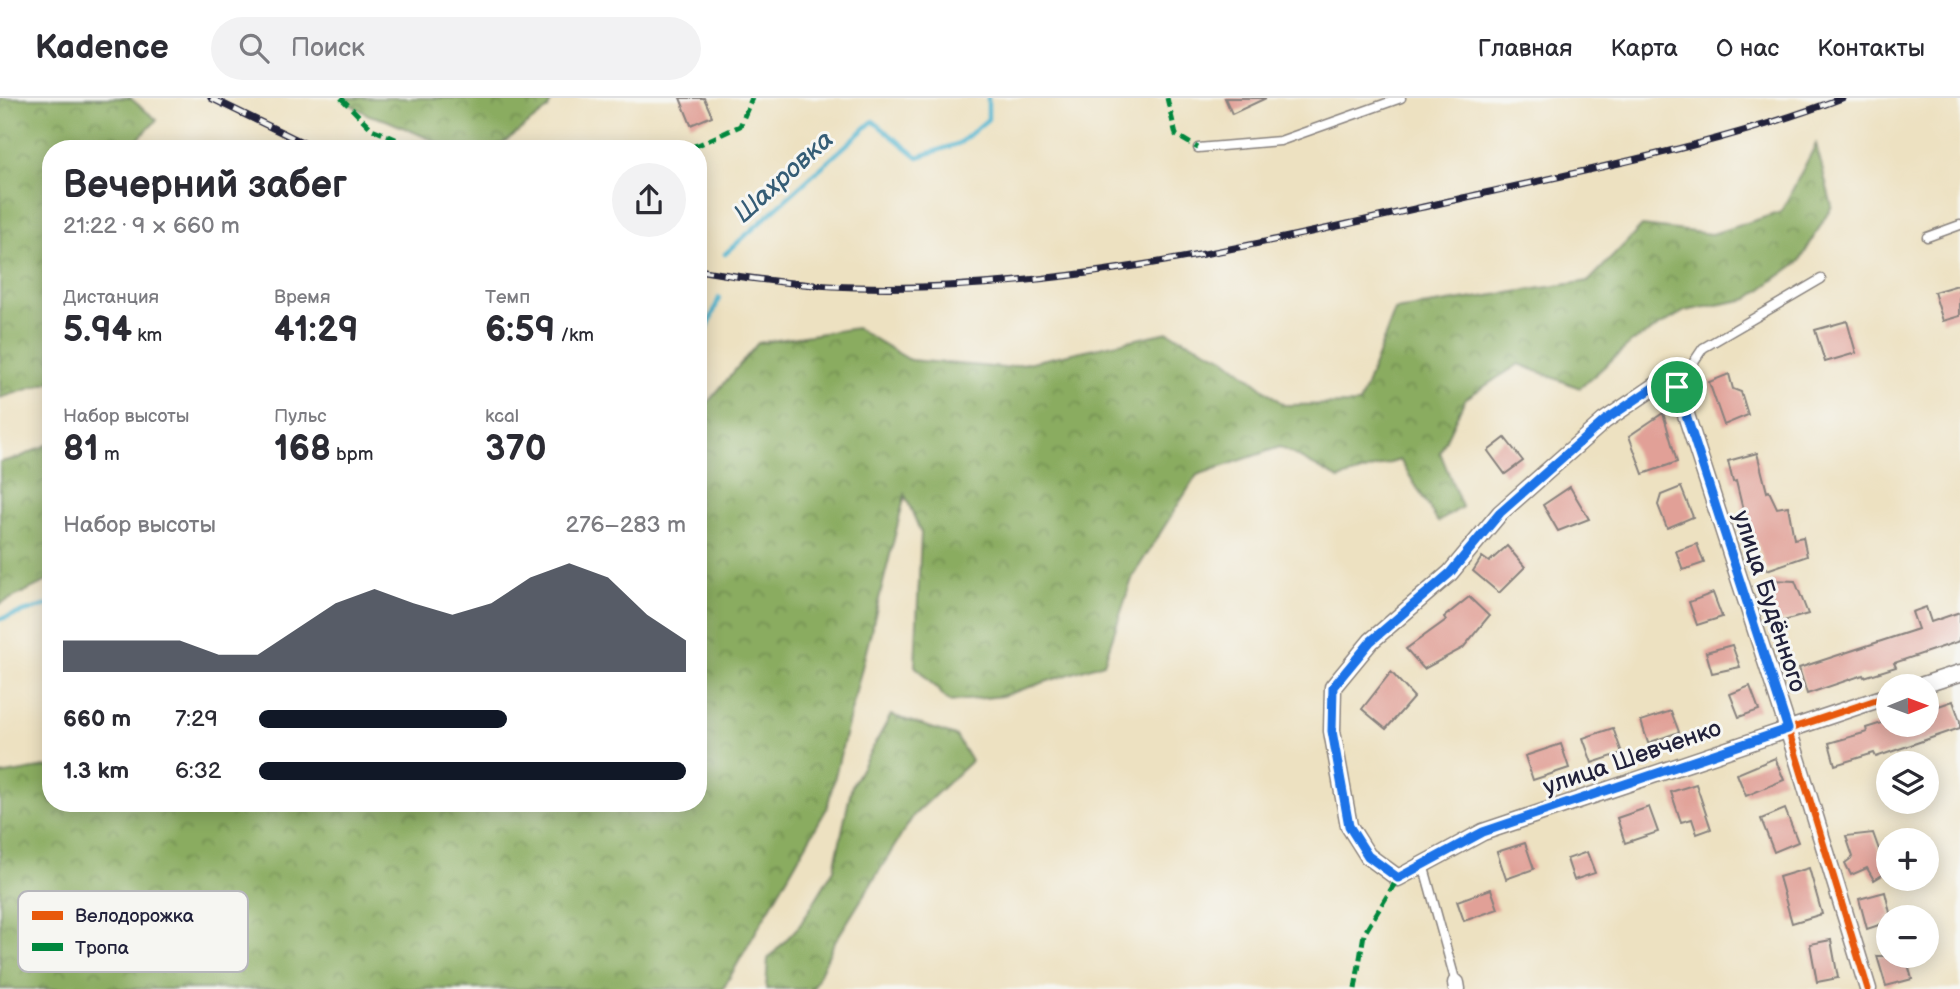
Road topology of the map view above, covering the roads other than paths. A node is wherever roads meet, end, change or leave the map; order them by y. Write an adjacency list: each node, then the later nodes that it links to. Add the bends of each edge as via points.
1 (1401, 98): 2 (lane, via 1280,141)
2 (1198, 148)
3 (1960, 225): 4 (lane)
4 (1927, 236)
5 (1821, 279): 6 (lane, via 1703,348)
6 (1677, 387): 10 (street, улица Будённого); 11 (street, улица Шевченко, via 1660,383 1604,421 1500,513 1450,573 1371,641 1333,687 1332,731 1349,826 1368,856 1398,878)
7 (1960, 673): 8 (street)
8 (1939, 680)
9 (1876, 700): 10 (street, улица Шевченко)
10 (1788, 729): 11 (street, улица Шевченко, via 1483,832); 13 (street, улица Будённого)
11 (1423, 864): 12 (lane)
12 (1456, 986)
13 (1868, 989)

